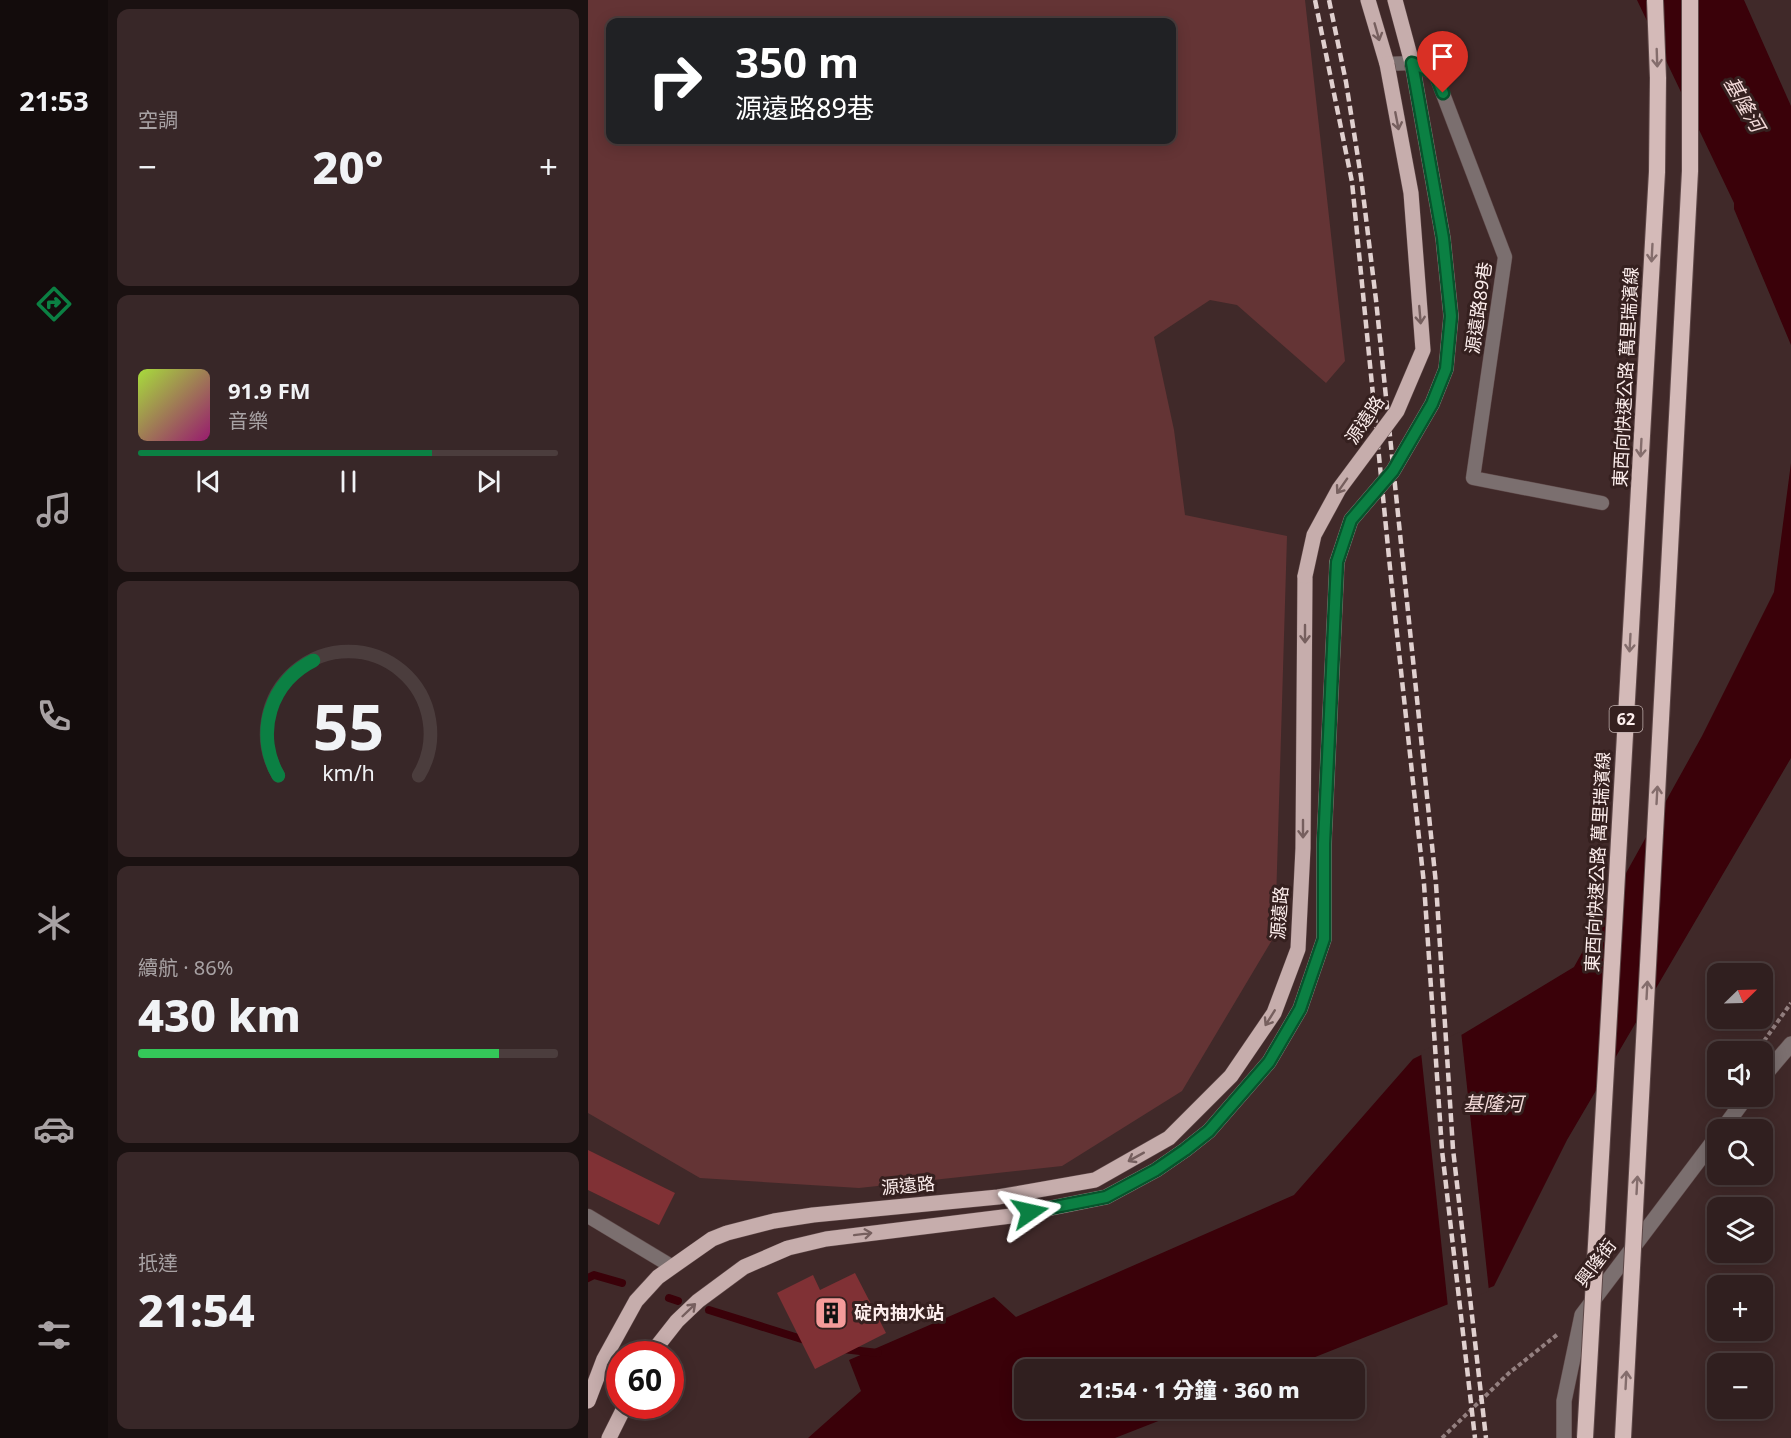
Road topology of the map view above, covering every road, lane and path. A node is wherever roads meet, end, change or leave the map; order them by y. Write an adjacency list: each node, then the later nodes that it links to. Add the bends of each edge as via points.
1 (1368, 0): 6 (main road, 源遠路, one-way to 6)
2 (1395, 0): 5 (main road)
3 (1655, 0): 24 (highway, 東西向快速公路 萬里瑞濱線 / 62, one-way to 24, bridge, via 1657,172)
4 (1690, 0): 25 (highway, 62, one-way to 4, bridge, via 1690,171)
5 (1412, 63): 6 (lane); 7 (lane, 源遠路89巷, via 1435,73 1505,257 1473,478); 18 (main road, one-way to 5, bridge, via 698,1301 744,1267 788,1248 826,1239 1011,1216 1106,1197 1156,1170 1209,1131 1269,1062 1300,1009 1324,939 1324,844 1337,562 1351,520 1393,471 1432,404 1446,369 1451,316 1443,238)
6 (1387, 64): 16 (main road, 源遠路, one-way to 16, bridge, via 1411,193 1423,350 1397,411 1339,489 1314,535 1305,576 1303,848 1298,949 1274,1012 1231,1076 1170,1138 1095,1180 998,1197 774,1221 712,1239)
7 (1602, 504)
8 (1791, 1003): 9 (path)
9 (1765, 1041)
10 (1791, 1044): 11 (street)
11 (1773, 1065)
12 (1740, 1107): 13 (street)
13 (1730, 1119)
14 (1707, 1150): 17 (street, 興隆街)
15 (588, 1216): 16 (lane)
16 (671, 1266): 19 (main road, 源遠路, via 636,1301 604,1359)
17 (1582, 1315): 22 (path, via 1509,1373); 23 (street, 興隆街, via 1564,1401)
18 (661, 1341)
19 (588, 1401)
20 (618, 1419): 21 (main road)
21 (609, 1438)
22 (1442, 1438)
23 (1564, 1438)
24 (1585, 1438)
25 (1623, 1438)

